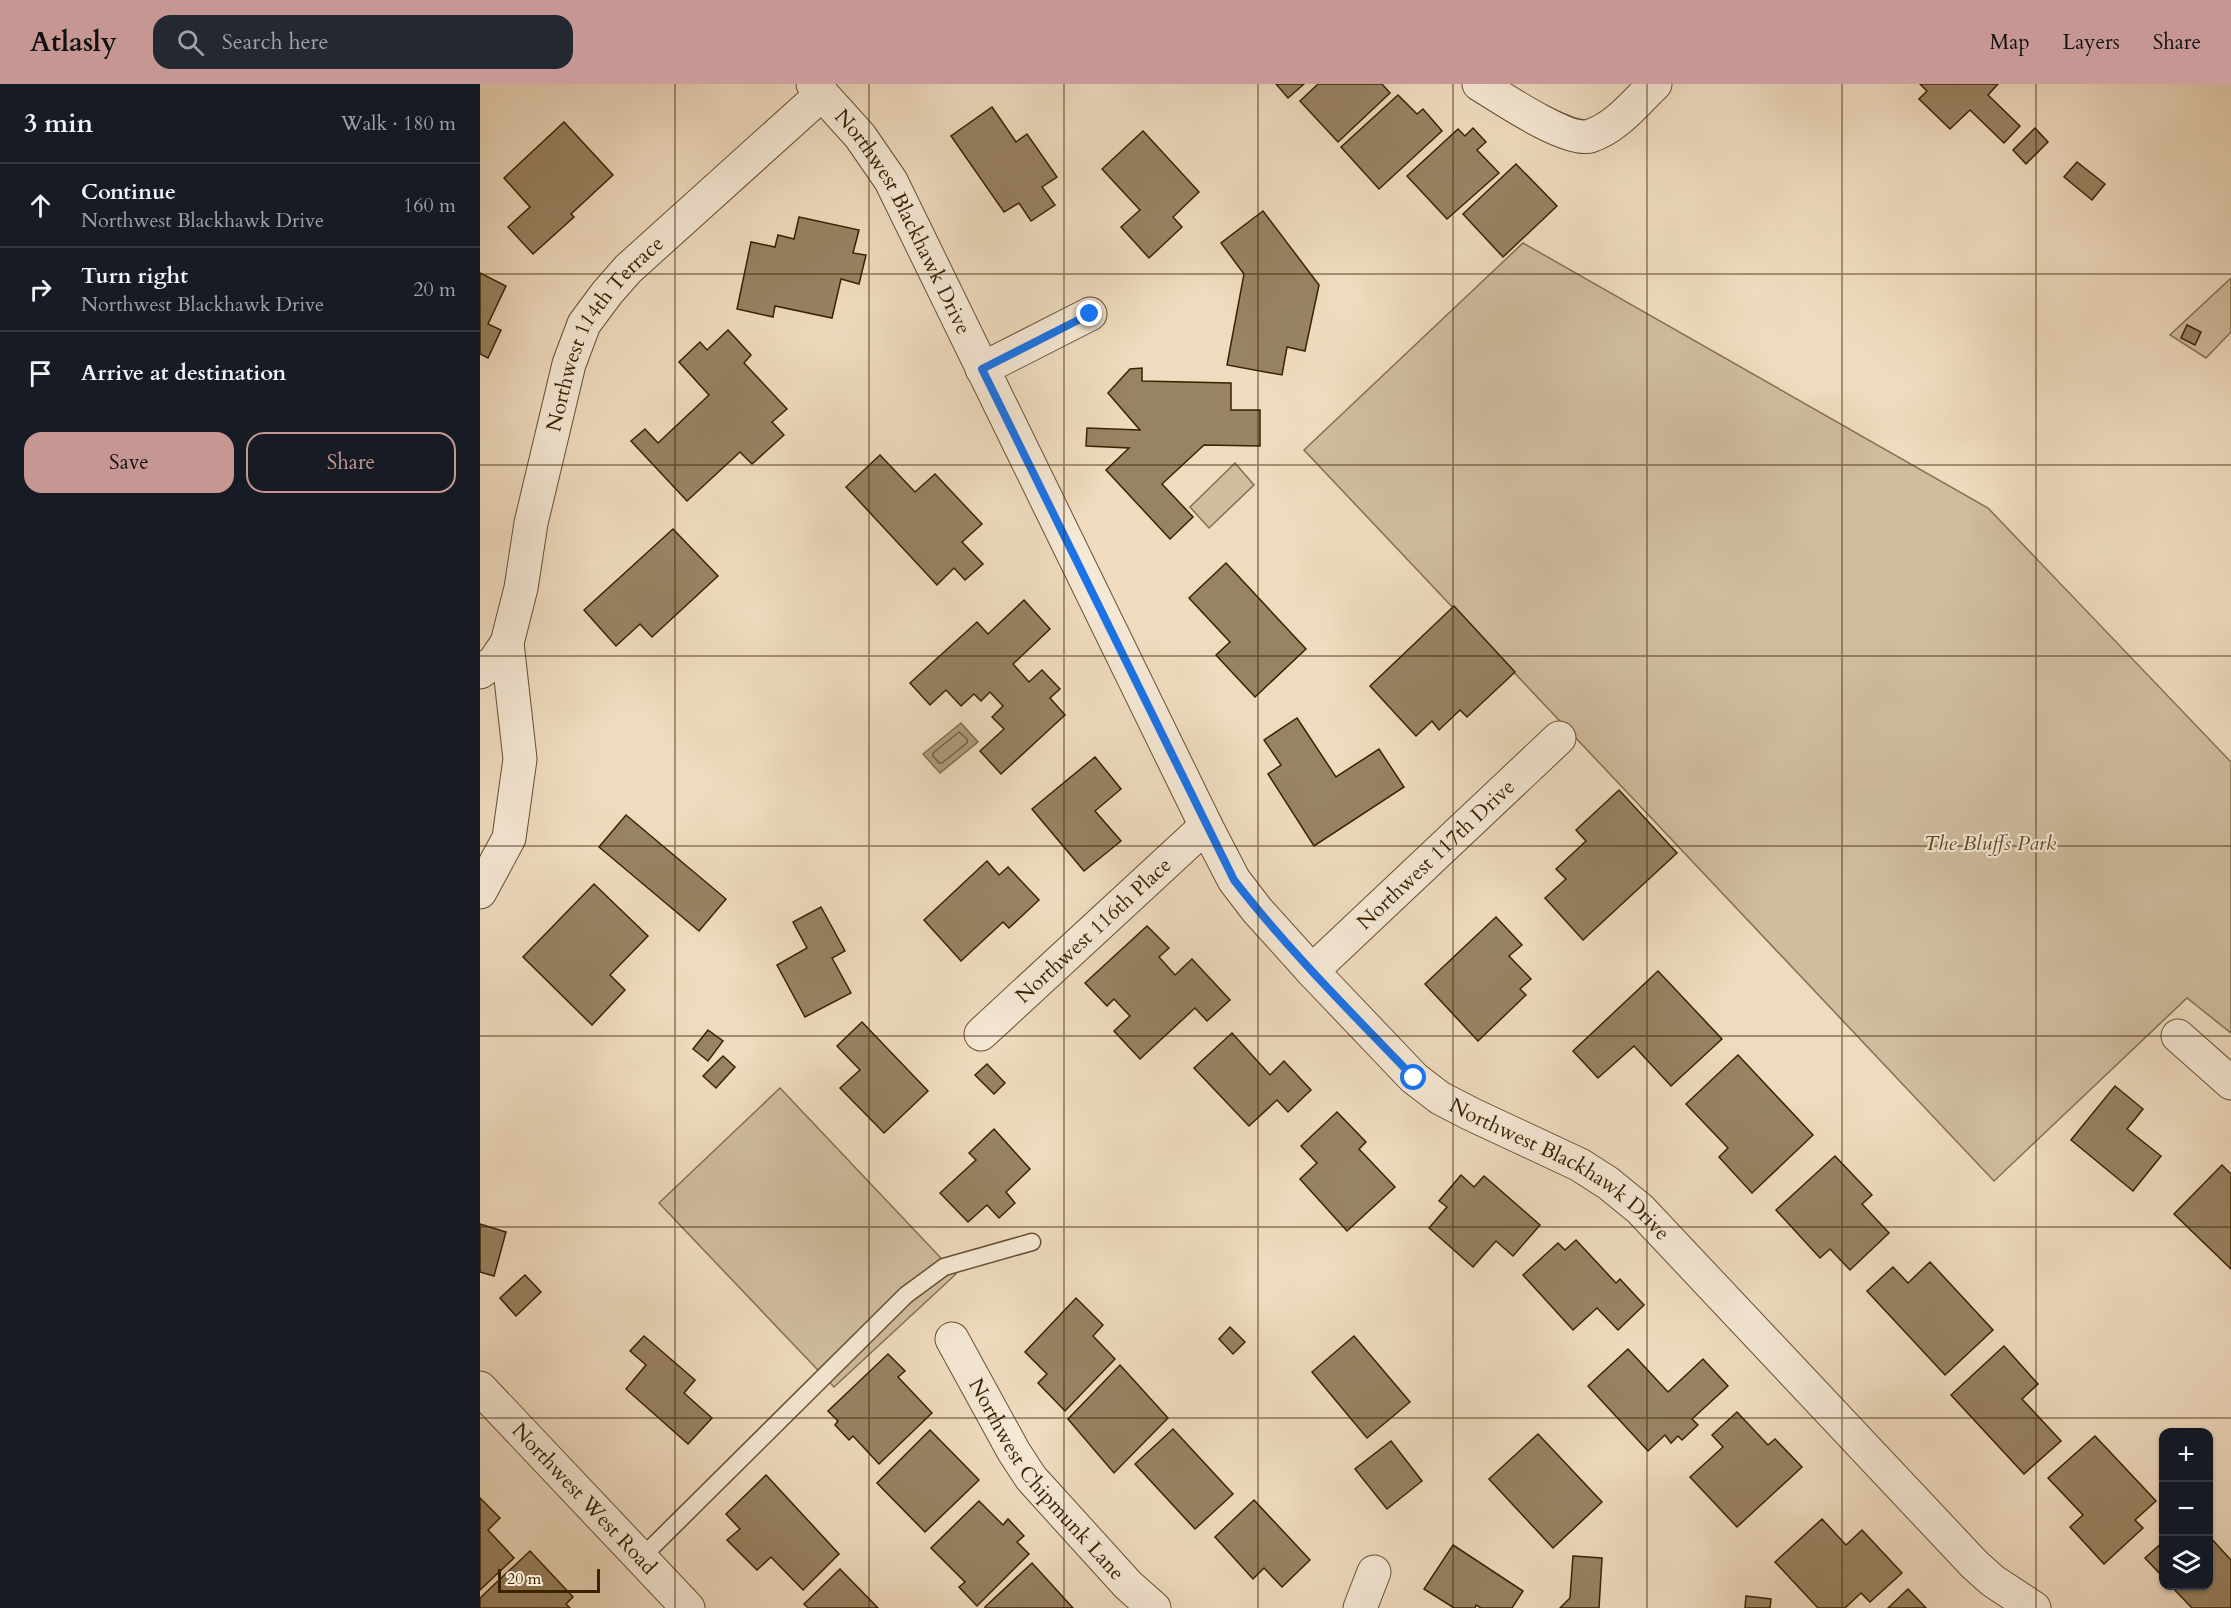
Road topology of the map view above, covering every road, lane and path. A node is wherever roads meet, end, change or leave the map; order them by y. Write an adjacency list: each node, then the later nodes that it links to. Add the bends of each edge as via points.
1 (1479, 84): 2 (street, via 1559,130 1582,138 1604,129)
2 (1656, 84)
3 (817, 89): 5 (street, Northwest Blackhawk Drive, via 860,136 891,181); 6 (street, Northwest 114th Terrace, via 628,269 584,324 560,395)
4 (1090, 314): 5 (street)
5 (982, 369): 9 (street, Northwest Blackhawk Drive)
6 (507, 643): 7 (street, Northwest 114th Terrace, via 494,662); 10 (street, Northwest 114th Terrace, via 520,759 509,838)
7 (480, 672)
8 (1559, 738): 11 (street, Northwest 117th Drive)
9 (1206, 825): 11 (street, Northwest Blackhawk Drive, via 1234,880); 12 (street, Northwest 116th Place)
10 (480, 892)
11 (1312, 971): 23 (street, Northwest Blackhawk Drive, via 1414,1078 1440,1098 1580,1165 1640,1209 1975,1565)
12 (981, 1034)
13 (2178, 1036): 14 (street)
14 (2231, 1083)
15 (1032, 1242): 18 (lane, via 944,1267 906,1295)
16 (952, 1339): 21 (street, Northwest Chipmunk Lane, via 1031,1478 1128,1585)
17 (480, 1388): 18 (street, Northwest West Road)
18 (641, 1558): 20 (street, Northwest West Road)
19 (1374, 1572): 22 (street)
20 (684, 1606)
21 (1154, 1608)
22 (1360, 1608)
23 (2034, 1608)

